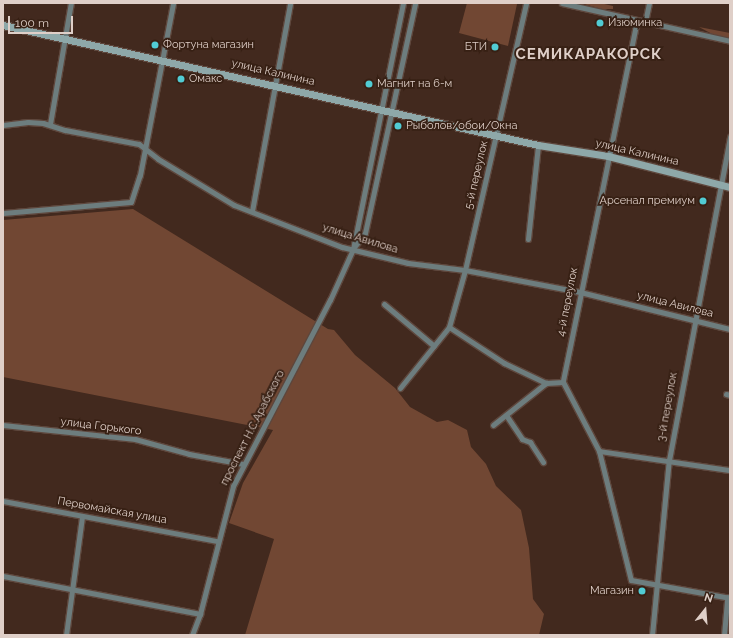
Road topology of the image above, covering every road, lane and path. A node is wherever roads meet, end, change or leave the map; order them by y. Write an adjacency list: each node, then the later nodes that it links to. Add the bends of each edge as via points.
1 (71, 3): 12 (street)
2 (174, 3): 14 (street)
3 (290, 3): 15 (street)
4 (403, 3): 16 (street)
5 (415, 3): 17 (street)
6 (526, 3): 20 (street, 5-й переулок)
7 (562, 3): 9 (street)
8 (649, 3): 10 (street)
9 (637, 20): 10 (street); 24 (street, 4-й переулок)
10 (645, 22): 13 (street)
11 (3, 25): 12 (main road, улица Калинина)
12 (64, 39): 14 (main road, улица Калинина); 18 (street)
13 (730, 41)
14 (162, 60): 15 (main road, улица Калинина); 23 (street)
15 (276, 85): 16 (main road, улица Калинина); 27 (street)
16 (380, 109): 17 (main road, улица Калинина); 30 (street)
17 (392, 111): 20 (main road, улица Калинина); 30 (street, via 365,233)
18 (50, 124): 19 (street, улица Авилова, via 28,122); 23 (street, улица Авилова, via 65,130)
19 (3, 125)
20 (497, 135): 22 (main road, улица Калинина); 31 (street, 5-й переулок)
21 (730, 137): 25 (street, 3-й переулок)
22 (538, 145): 24 (main road, улица Калинина); 29 (street)
23 (146, 147): 27 (street, улица Авилова, via 158,159 212,193); 28 (street, via 131,202)
24 (608, 156): 25 (main road, улица Калинина); 32 (street, 4-й переулок)
25 (721, 185): 26 (main road, улица Калинина); 34 (street, 3-й переулок)
26 (730, 187)
27 (252, 211): 30 (street, улица Авилова)
28 (3, 214)
29 (528, 239)
30 (353, 249): 31 (street, улица Авилова, via 408,264); 47 (street, проспект Н.С.Арабского, via 317,326)
31 (465, 270): 32 (street, улица Авилова); 35 (street, 5-й переулок)
32 (580, 292): 34 (street, улица Авилова); 38 (street, 4-й переулок)
33 (384, 304): 37 (street)
34 (695, 319): 36 (street, улица Авилова); 45 (street, 3-й переулок)
35 (448, 327): 37 (street, 5-й переулок); 39 (street, via 504,363)
36 (730, 329)
37 (434, 346): 40 (street, 5-й переулок)
38 (563, 382): 39 (street); 44 (street)
39 (546, 383): 41 (street)
40 (400, 388)
41 (506, 415): 43 (street); 46 (street, via 522,438 530,442)
42 (3, 425): 47 (street, улица Горького, via 135,439 188,454)
43 (493, 425)
44 (599, 451): 45 (street); 53 (street, via 630,580)
45 (669, 460): 48 (street); 53 (street, 3-й переулок)
46 (543, 462)
47 (243, 464): 51 (street, проспект Н.С.Арабского, via 233,486)
48 (730, 470)
49 (3, 501): 50 (street, Первомайская улица)
50 (82, 516): 51 (street, Первомайская улица); 54 (street)
51 (217, 541): 56 (street, проспект Н.С.Арабского)
52 (3, 576): 54 (street)
53 (656, 583): 55 (street); 59 (street, 3-й переулок)
54 (70, 590): 56 (street); 57 (street)
55 (729, 598): 60 (street)
56 (200, 614): 58 (street, проспект Н.С.Арабского)
57 (66, 635)
58 (192, 635)
59 (652, 635)
60 (724, 635)

